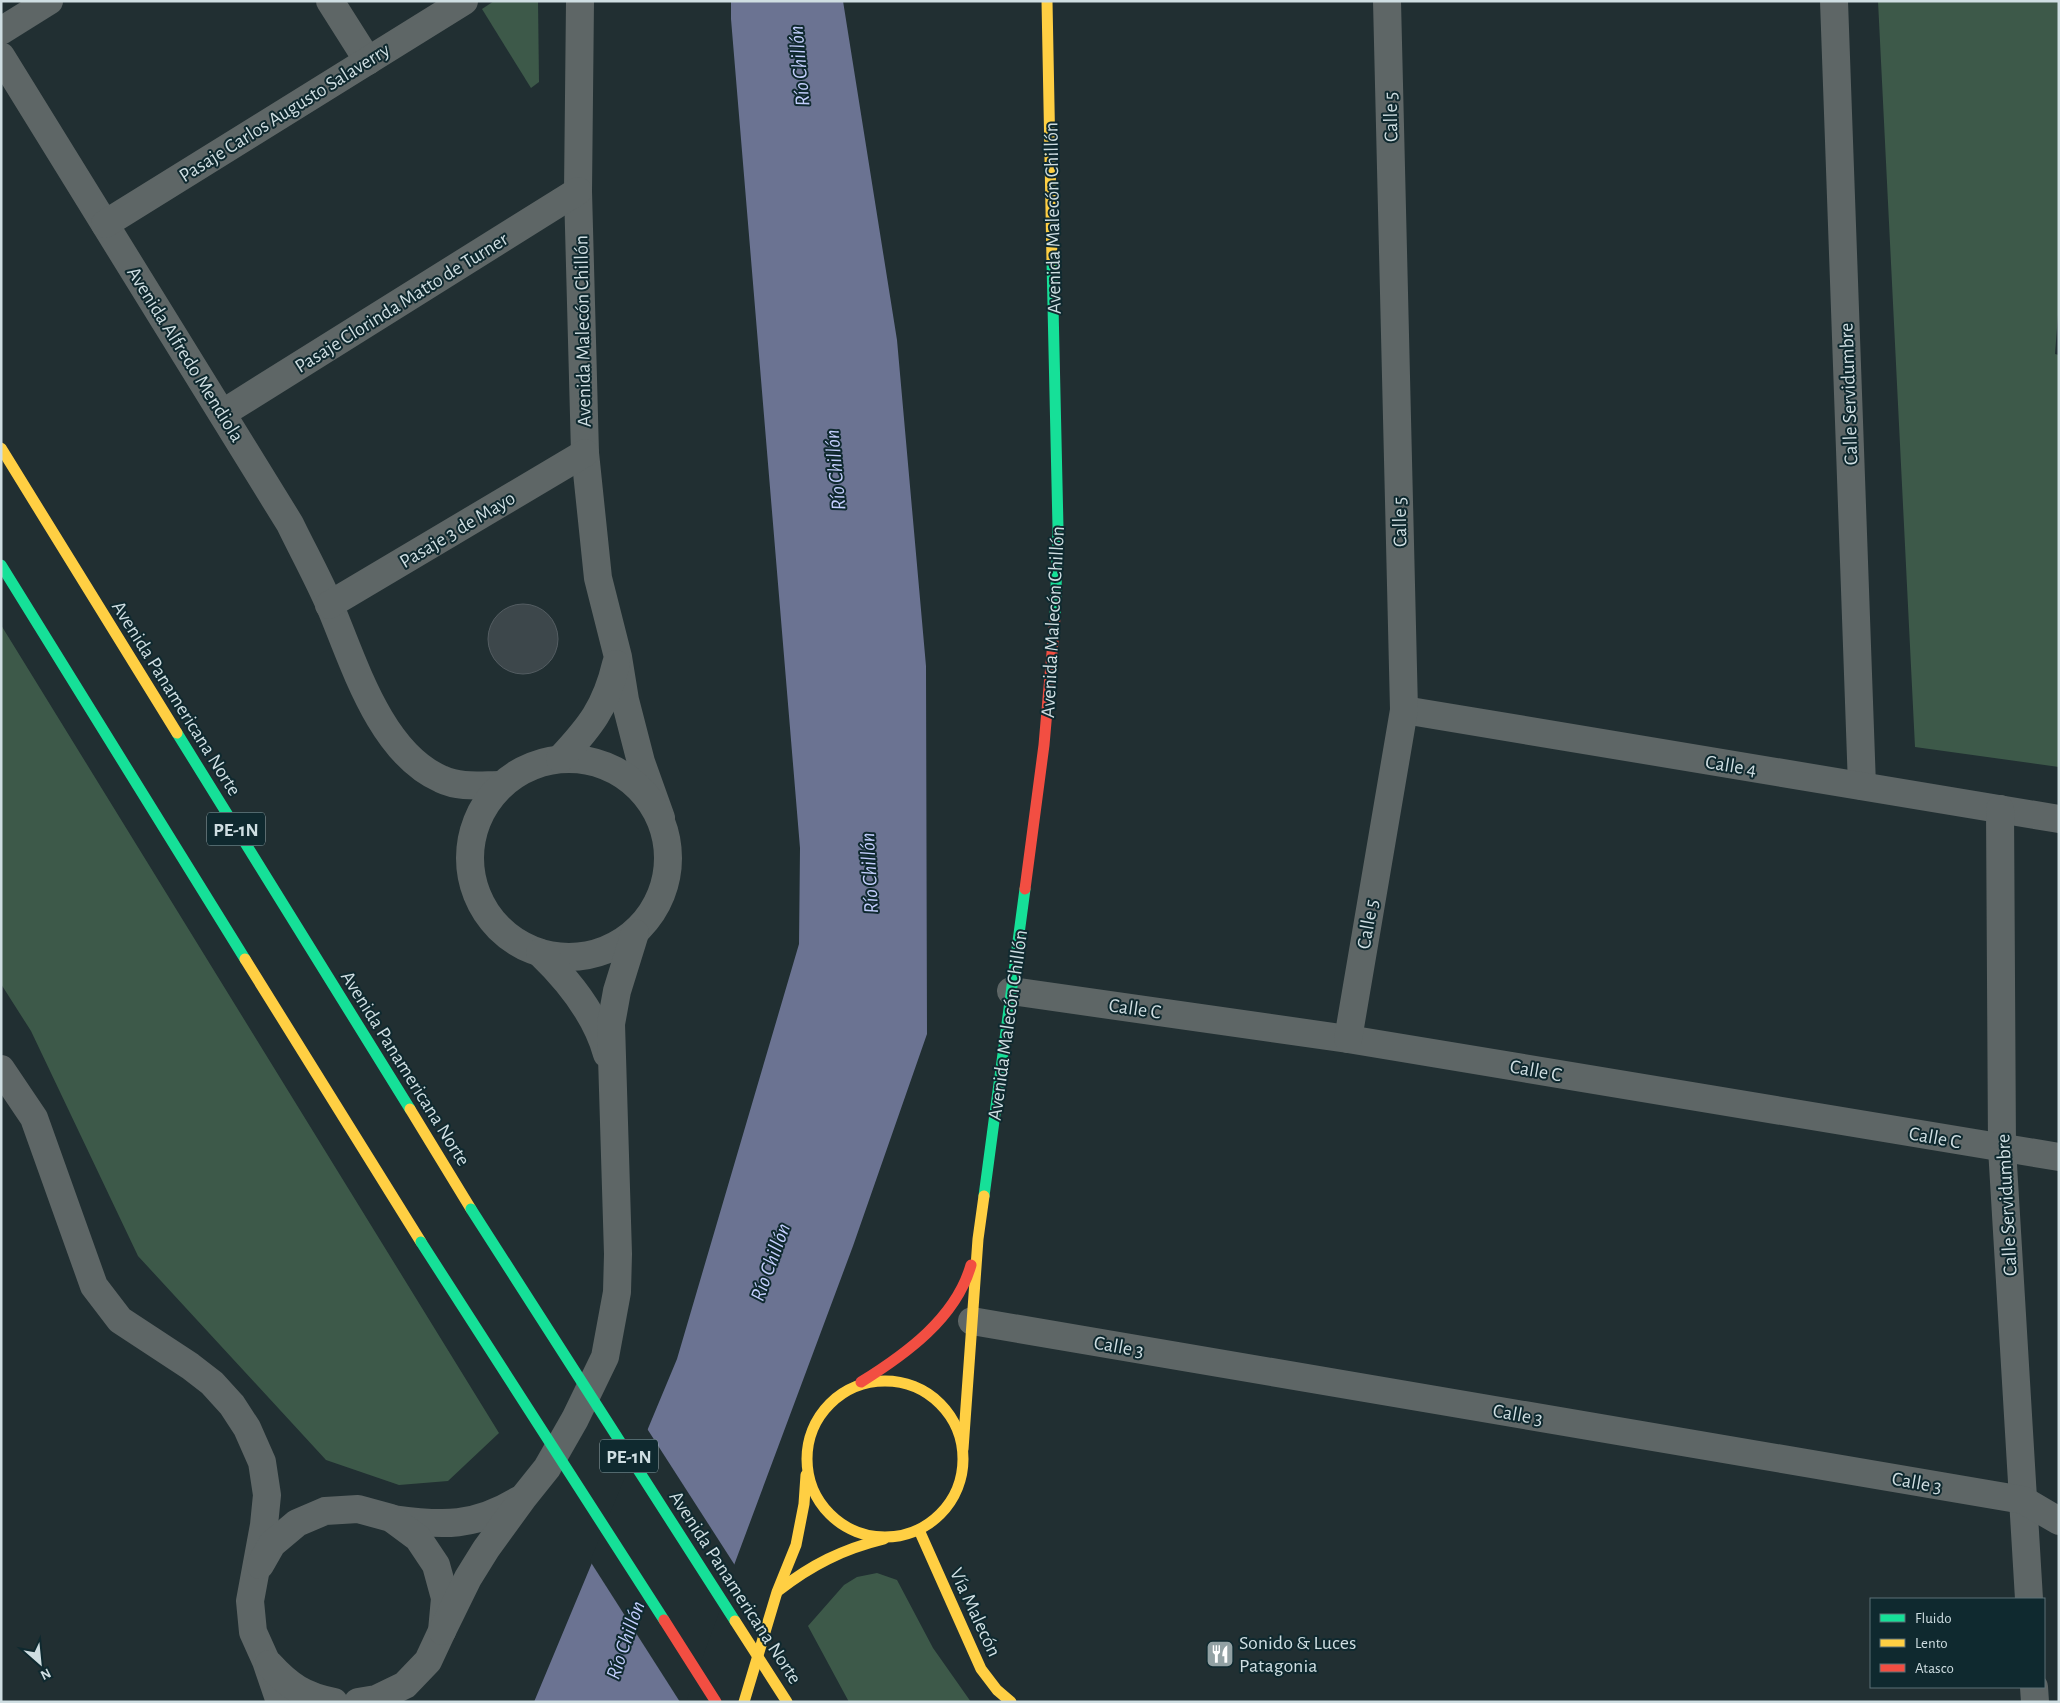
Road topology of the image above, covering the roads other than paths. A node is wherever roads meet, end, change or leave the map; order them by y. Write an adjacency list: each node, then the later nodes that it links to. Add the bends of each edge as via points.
1 (49, 1): 8 (street)
2 (330, 1): 10 (street)
3 (464, 1): 10 (street, Pasaje Carlos Augusto Salaverry)
4 (580, 1): 11 (street, Avenida Malecón Chillón)
5 (1048, 1): 28 (main road, Avenida Malecón Chillón, via 1058,528 1055,615 1044,745)
6 (1387, 1): 19 (street, Calle 5)
7 (1834, 1): 22 (street, Calle Servidumbre)
8 (1, 31)
9 (1, 56): 12 (street, Avenida Alfredo Mendiola)
10 (368, 61): 12 (street, Pasaje Carlos Augusto Salaverry)
11 (578, 191): 13 (street, Pasaje Clorinda Matto de Turner); 15 (street, Avenida Malecón Chillón)
12 (105, 224): 13 (street, Avenida Alfredo Mendiola)
13 (223, 413): 17 (street, Avenida Alfredo Mendiola, via 290,524)
14 (1, 448): 57 (main road, Avenida Panamericana Norte / PE-1N, bridge, via 471,1209)
15 (585, 453): 17 (street, Pasaje 3 de Mayo); 18 (street, Avenida Malecón Chillón, via 598,578)
16 (1, 565): 55 (main road, PE-1N, bridge, via 420,1242)
17 (329, 605): 21 (street, Avenida Alfredo Mendiola, via 372,706 403,751 440,779 461,786)
18 (618, 657): 20 (street, Avenida Malecón Chillón, via 600,710 584,734); 24 (street, Avenida Malecón Chillón, via 641,762)
19 (1404, 710): 22 (street, Calle 4); 29 (street, Calle 5)
20 (560, 759): 21 (street, via 530,766); 24 (street, via 591,760 620,772 644,792)
21 (501, 785): 27 (street, via 479,813 469,847 471,881 485,913 509,938)
22 (1862, 786): 23 (street, Calle 4)
23 (2000, 809): 25 (street, Calle 4); 32 (street, Calle Servidumbre)
24 (661, 818): 26 (street, via 668,848 667,880 655,909)
25 (2059, 820)
26 (635, 933): 27 (street, via 608,950 574,958); 31 (street, via 616,991 611,1024)
27 (540, 953): 31 (street, via 570,986 591,1016 606,1052)
28 (1011, 991): 29 (street, Calle C); 34 (main road, Avenida Malecón Chillón)
29 (1348, 1039): 32 (street, Calle C)
30 (1, 1069): 45 (street, via 34,1118 94,1286 120,1320 212,1383 247,1428 262,1462 267,1495)
31 (613, 1083): 39 (street, via 618,1254 612,1327 605,1358 575,1419 547,1468)
32 (2002, 1148): 33 (street, Calle C); 40 (street, Calle Servidumbre)
33 (2059, 1157)
34 (978, 1239): 35 (main road, Avenida Malecón Chillón); 36 (main road, Avenida Malecón Chillón, via 970,1269 942,1316 905,1354)
35 (972, 1321): 37 (main road, Avenida Malecón Chillón); 40 (street, Calle 3)
36 (851, 1388): 37 (main road, via 875,1380 900,1381 923,1390 942,1404 957,1424); 38 (main road, via 831,1401 816,1421 808,1444)
37 (963, 1448): 43 (main road, via 962,1473 954,1496 939,1516)
38 (807, 1468): 44 (main road, via 814,1492 827,1513 847,1528 870,1536); 46 (main road, via 798,1538)
39 (523, 1498): 41 (street, via 502,1511 450,1524); 48 (street, via 468,1578)
40 (2023, 1500): 42 (street, Calle 3); 47 (street, Calle Servidumbre)
41 (391, 1518): 45 (street, via 358,1509 325,1511 296,1523 272,1544); 48 (street, via 418,1538 436,1565 445,1598)
42 (2059, 1521)
43 (919, 1530): 44 (main road); 58 (main road, Vía Malecón, via 981,1668 997,1690)
44 (895, 1536): 46 (main road, via 861,1544 817,1562)
45 (256, 1570): 49 (street, via 250,1601 253,1632)
46 (777, 1592): 56 (main road)
47 (2029, 1598)
48 (442, 1631): 51 (street, via 428,1662)
49 (266, 1661): 52 (street); 53 (street, via 287,1683 314,1698)
50 (2034, 1688): 59 (street)
51 (396, 1694): 54 (street)
52 (280, 1702)
53 (334, 1702)
54 (358, 1702)
55 (716, 1702)
56 (744, 1702)
57 (787, 1702)
58 (1011, 1702)
59 (2035, 1702)

